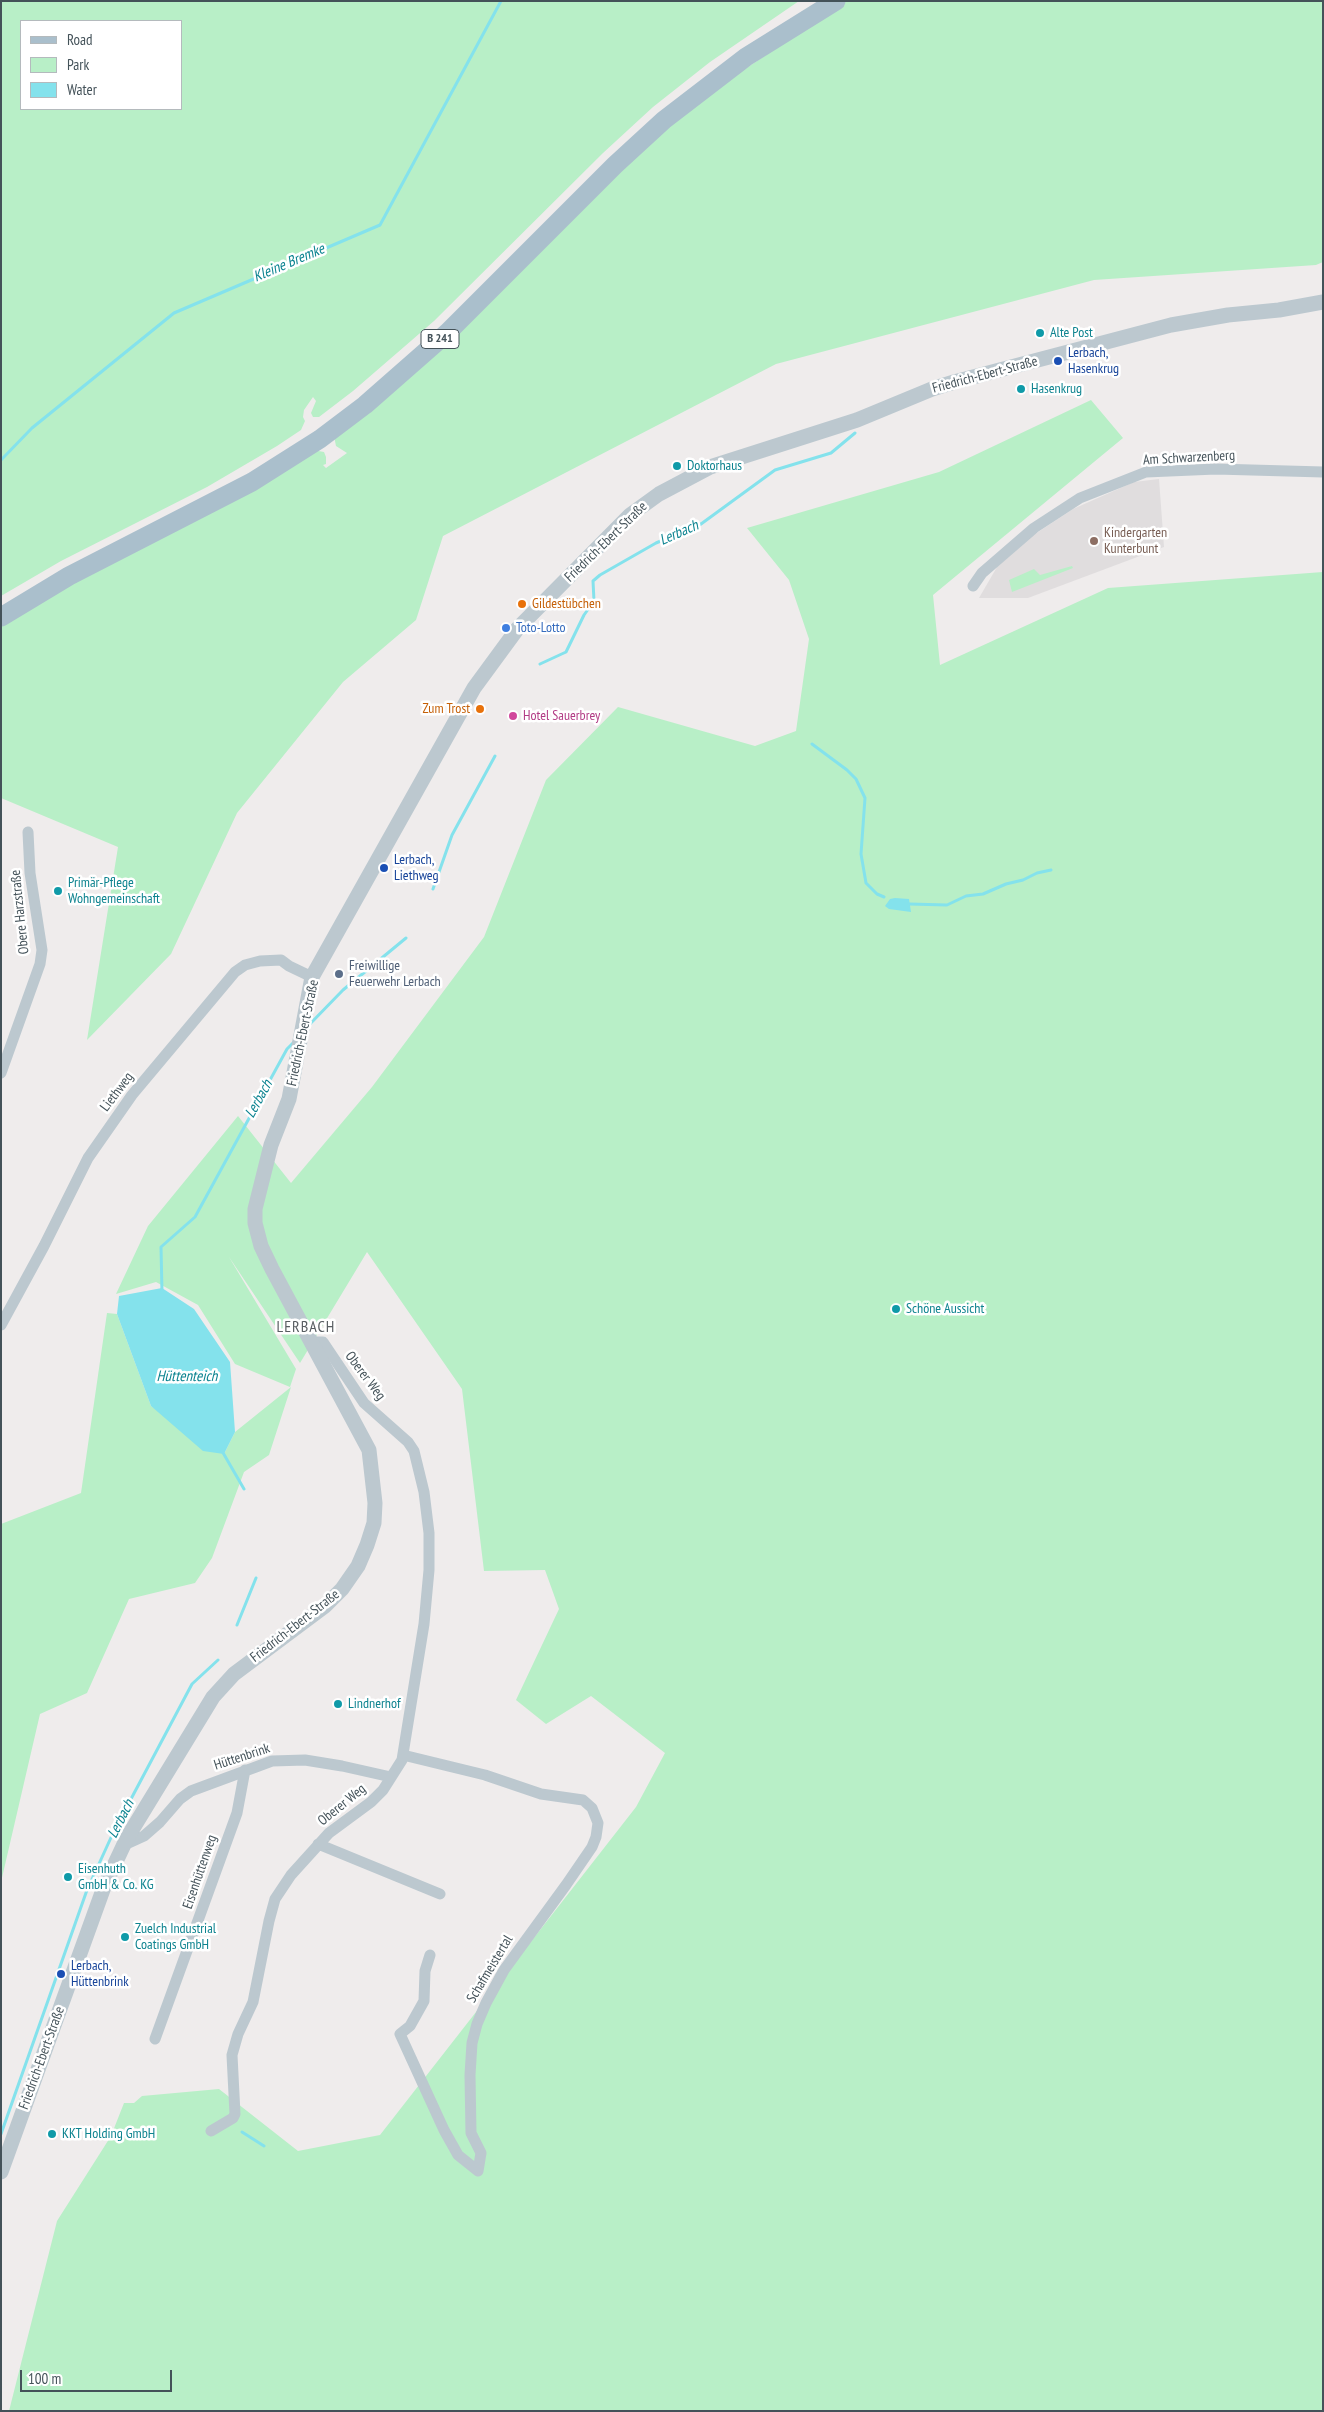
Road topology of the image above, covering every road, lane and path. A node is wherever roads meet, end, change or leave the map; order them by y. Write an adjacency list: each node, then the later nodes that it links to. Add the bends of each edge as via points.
1 (813, 1): 6 (main road, B 241, via 738,48 657,112 607,157 438,325 359,395 313,429 246,471 63,565)
2 (836, 1): 7 (main road, B 241, via 746,58 664,120 440,340 320,439 252,482 68,576)
3 (1323, 302): 9 (street, Friedrich-Ebert-Straße, via 1170,325 932,389 857,420 710,467 646,502 630,514 518,628 474,688)
4 (1323, 472): 5 (street, Am Schwarzenberg, via 1216,469 1146,472 1080,498 1034,528 982,573)
5 (972, 586)
6 (1, 603)
7 (1, 617)
8 (28, 832): 10 (street, Obere Harzstraße, via 30,873 42,950 40,964)
9 (312, 977): 11 (street, Liethweg, via 281,960 260,961 245,965 224,986 132,1095 88,1158 44,1246); 12 (street, Friedrich-Ebert-Straße, via 289,1099 271,1145 255,1209 261,1246)
10 (1, 1073)
11 (2, 1318)
12 (310, 1342): 15 (street, Oberer Weg, via 323,1342 364,1403 408,1442 414,1451 422,1480 429,1533 428,1587 403,1755); 17 (street, Friedrich-Ebert-Straße, via 361,1431 372,1458 376,1503 367,1545 358,1566 342,1589 305,1622 234,1674 213,1697)
13 (407, 1756): 19 (street, Schafmeistertal, via 485,1775 541,1794 583,1800 592,1808 598,1823 592,1847 504,1970 477,2024 472,2043 470,2091 471,2133 481,2153 478,2171 458,2155 400,2034 410,2026 424,2001 425,1971)
14 (245, 1770): 15 (street, Hüttenbrink, via 272,1761 300,1760); 17 (street, Hüttenbrink, via 186,1794 149,1832); 20 (street, Eisenhüttenweg, via 237,1813)
15 (391, 1777): 16 (street, Oberer Weg, via 375,1798)
16 (318, 1844): 18 (street); 21 (street, Oberer Weg, via 291,1875 274,1903 255,1995 232,2056 235,2114)
17 (122, 1846): 22 (street, Friedrich-Ebert-Straße)
18 (440, 1894)
19 (430, 1955)
20 (155, 2039)
21 (211, 2131)
22 (1, 2172)

